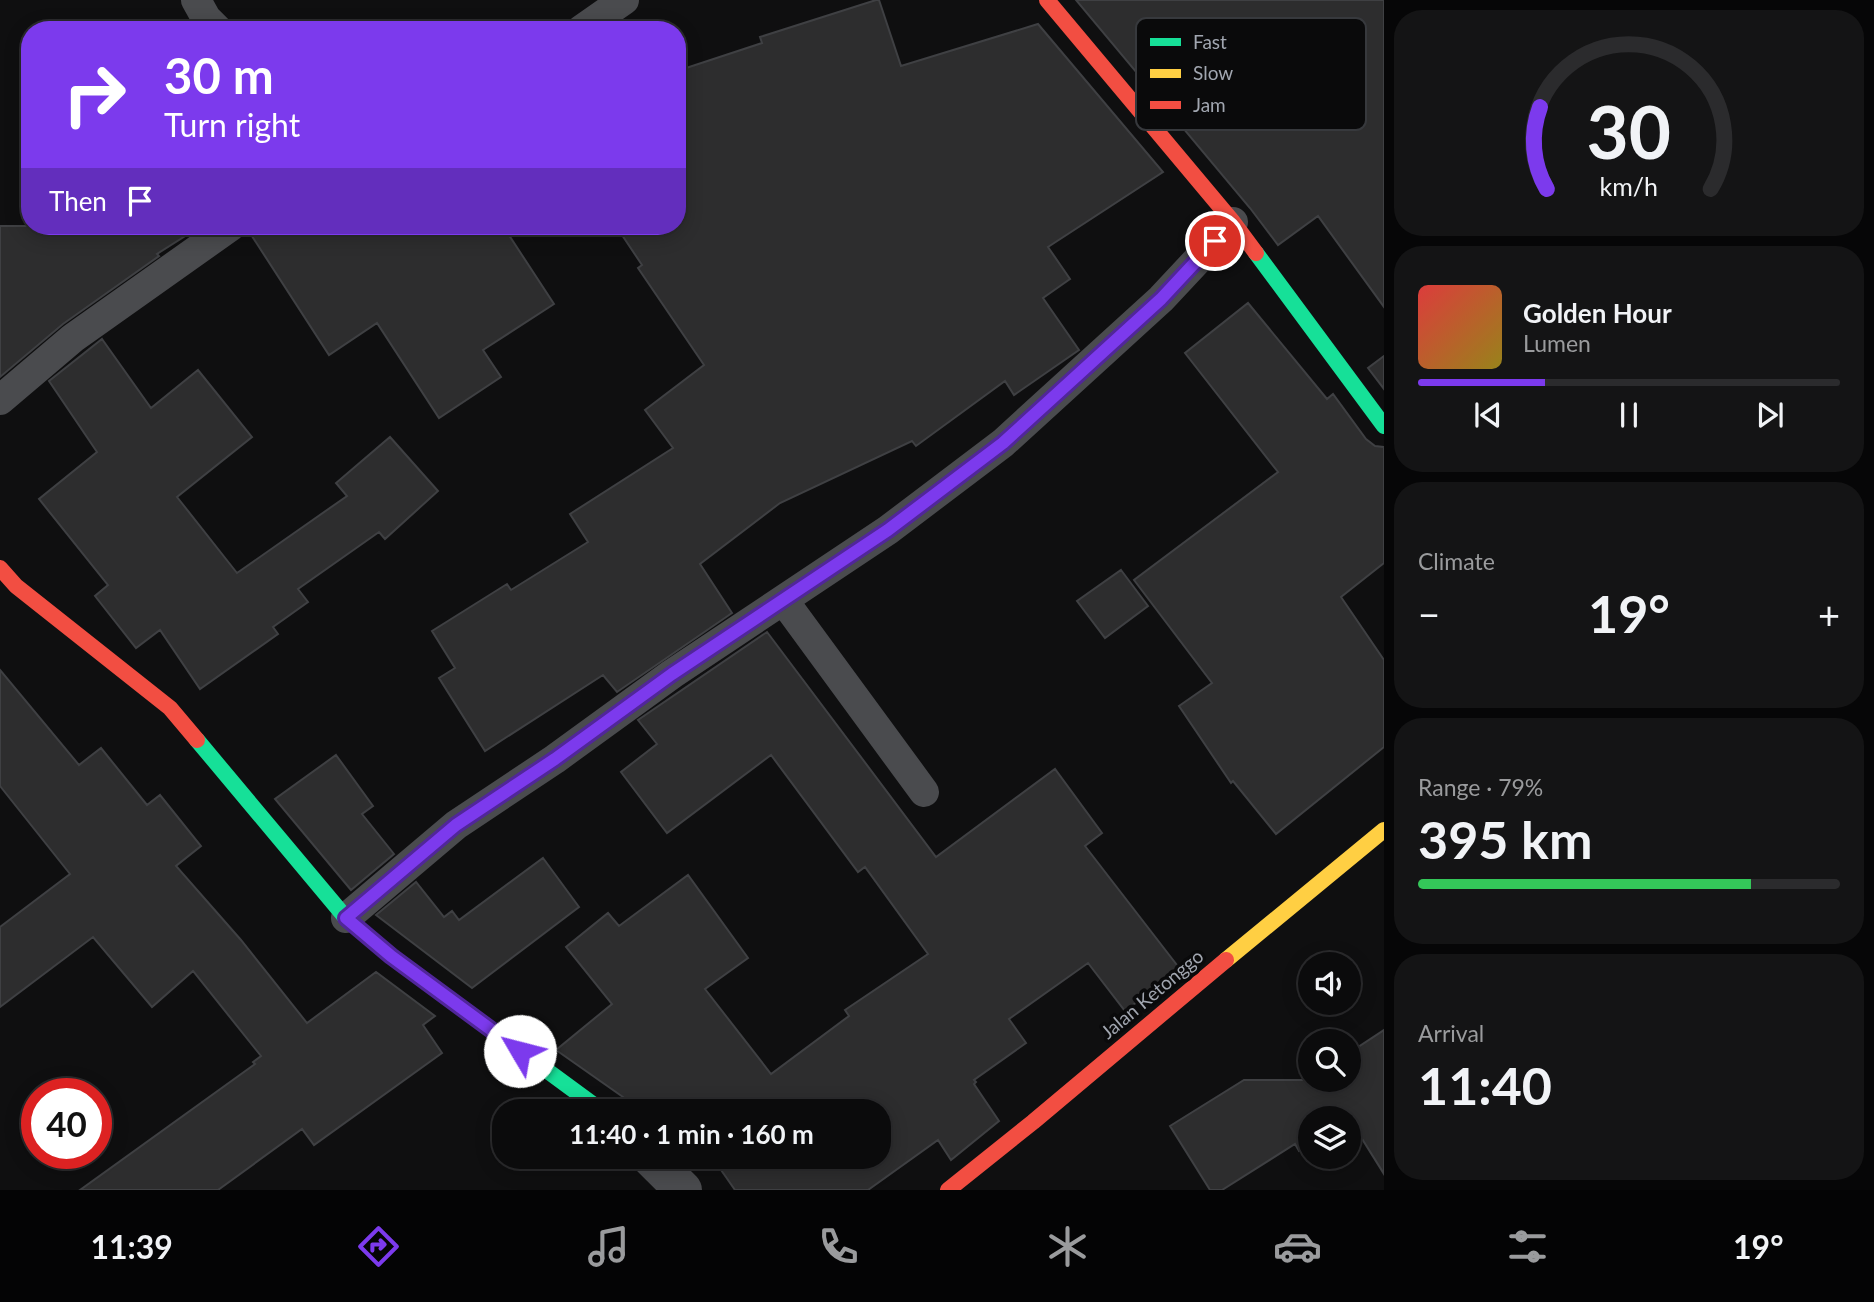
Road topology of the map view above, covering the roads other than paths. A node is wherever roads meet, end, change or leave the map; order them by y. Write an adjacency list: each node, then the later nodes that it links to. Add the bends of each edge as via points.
1 (196, 0): 4 (lane)
2 (624, 0): 5 (lane)
3 (1047, 0): 6 (street)
4 (209, 21)
5 (593, 21)
6 (1136, 106)
7 (1156, 130): 8 (street)
8 (1233, 222): 11 (street); 13 (lane, via 1161,299 1003,443)
9 (218, 235): 10 (lane, via 73,338)
10 (0, 400)
11 (1384, 426)
12 (0, 568): 16 (street, via 16,586 170,708)
13 (784, 601): 14 (lane); 16 (lane, via 456,825)
14 (924, 792)
15 (1384, 830): 20 (street, Jalan Ketonggo)
16 (346, 918): 17 (street)
17 (586, 1099)
18 (662, 1169): 19 (street)
19 (683, 1190)
20 (948, 1190)

